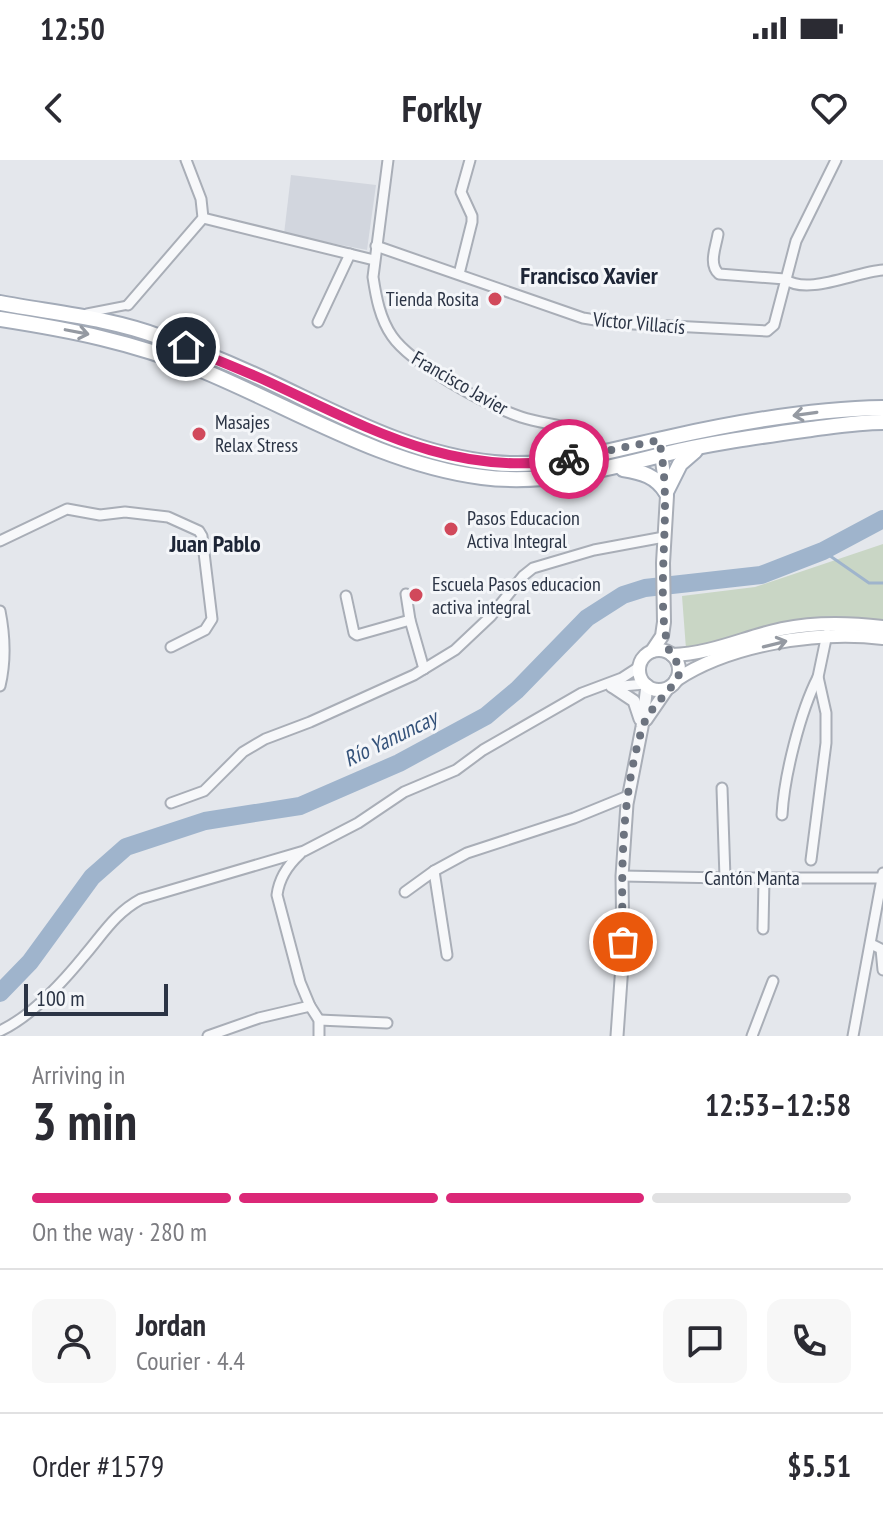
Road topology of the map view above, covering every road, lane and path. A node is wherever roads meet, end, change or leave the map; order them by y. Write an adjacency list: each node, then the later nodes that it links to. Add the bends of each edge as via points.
1 (186, 160): 5 (street)
2 (388, 160): 7 (street, Francisco Javier)
3 (470, 160): 11 (street, via 461,192 472,222)
4 (836, 160): 12 (street, via 802,224)
5 (203, 218): 8 (street); 14 (street)
6 (718, 234): 12 (street, via 713,263 719,274)
7 (376, 246): 9 (street, Francisco Javier); 11 (street, Víctor Villacís)
8 (350, 254): 9 (street); 17 (street)
9 (374, 260): 20 (street, Francisco Javier, via 375,295 392,336 406,352 523,418)
10 (883, 270): 12 (street, via 810,286)
11 (459, 274): 12 (street, Víctor Villacís, via 583,318 771,330)
12 (785, 279)
13 (0, 303): 15 (main road)
14 (128, 305): 15 (street)
15 (71, 316): 21 (main road, via 158,336 374,432 454,457 551,463)
16 (0, 319): 24 (main road, one-way to 24, via 143,348 404,460 448,472 530,479)
17 (318, 322)
18 (883, 408): 21 (main road, one-way to 21, via 807,413)
19 (883, 422): 22 (main road)
20 (569, 428)
21 (659, 440): 23 (main road)
22 (699, 448): 23 (main road); 25 (main road, via 680,464)
23 (662, 455): 24 (main road); 25 (main road)
24 (619, 468): 25 (main road, via 657,480)
25 (666, 492): 26 (main road)
26 (664, 537): 32 (main road); 40 (street, via 533,568 491,616)
27 (0, 541): 36 (street, via 67,509 168,517 199,531 212,619 205,630)
28 (406, 594): 31 (street)
29 (346, 596): 31 (street, via 357,635)
30 (0, 611): 44 (street, via 5,668)
31 (410, 620): 40 (street)
32 (664, 620): 37 (main road); 38 (main road)
33 (883, 627): 38 (main road, via 803,625 701,652)
34 (827, 634): 35 (main road); 41 (street); 43 (main road, one-way to 34, via 718,659)
35 (883, 638)
36 (171, 647)
37 (652, 651): 38 (main road); 39 (main road)
38 (671, 654): 43 (main road, via 679,670)
39 (639, 667): 42 (main road); 46 (street)
40 (424, 669): 50 (street, via 265,739 243,752 204,791)
41 (818, 677): 51 (street, via 807,698 784,786); 53 (street, via 826,743)
42 (646, 684): 43 (main road, via 657,690); 45 (street); 47 (street)
43 (672, 684): 47 (street)
44 (0, 686)
45 (613, 687): 46 (street); 47 (street, via 634,701)
46 (599, 688): 52 (street)
47 (642, 727): 49 (street)
48 (722, 788): 57 (street)
49 (628, 796): 54 (street, via 467,853); 55 (street)
50 (171, 803)
51 (782, 815)
52 (304, 851): 65 (street, via 286,871 277,895); 68 (street, via 128,906 43,999)
53 (811, 860)
54 (434, 871): 59 (street); 62 (street)
55 (622, 876): 57 (street, Cantón Manta); 71 (street)
56 (883, 876): 58 (street, Cantón Manta); 61 (street)
57 (725, 878): 58 (street, Cantón Manta)
58 (764, 878): 60 (street)
59 (405, 892)
60 (763, 929)
61 (871, 944): 63 (street, via 881,949); 73 (street)
62 (447, 955)
63 (883, 970)
64 (773, 981): 72 (street)
65 (310, 1006): 66 (street); 69 (street)
66 (319, 1020): 67 (street); 70 (street)
67 (387, 1023)
68 (0, 1031)
69 (208, 1036)
70 (319, 1036)
71 (617, 1036)
72 (752, 1036)
73 (853, 1036)

